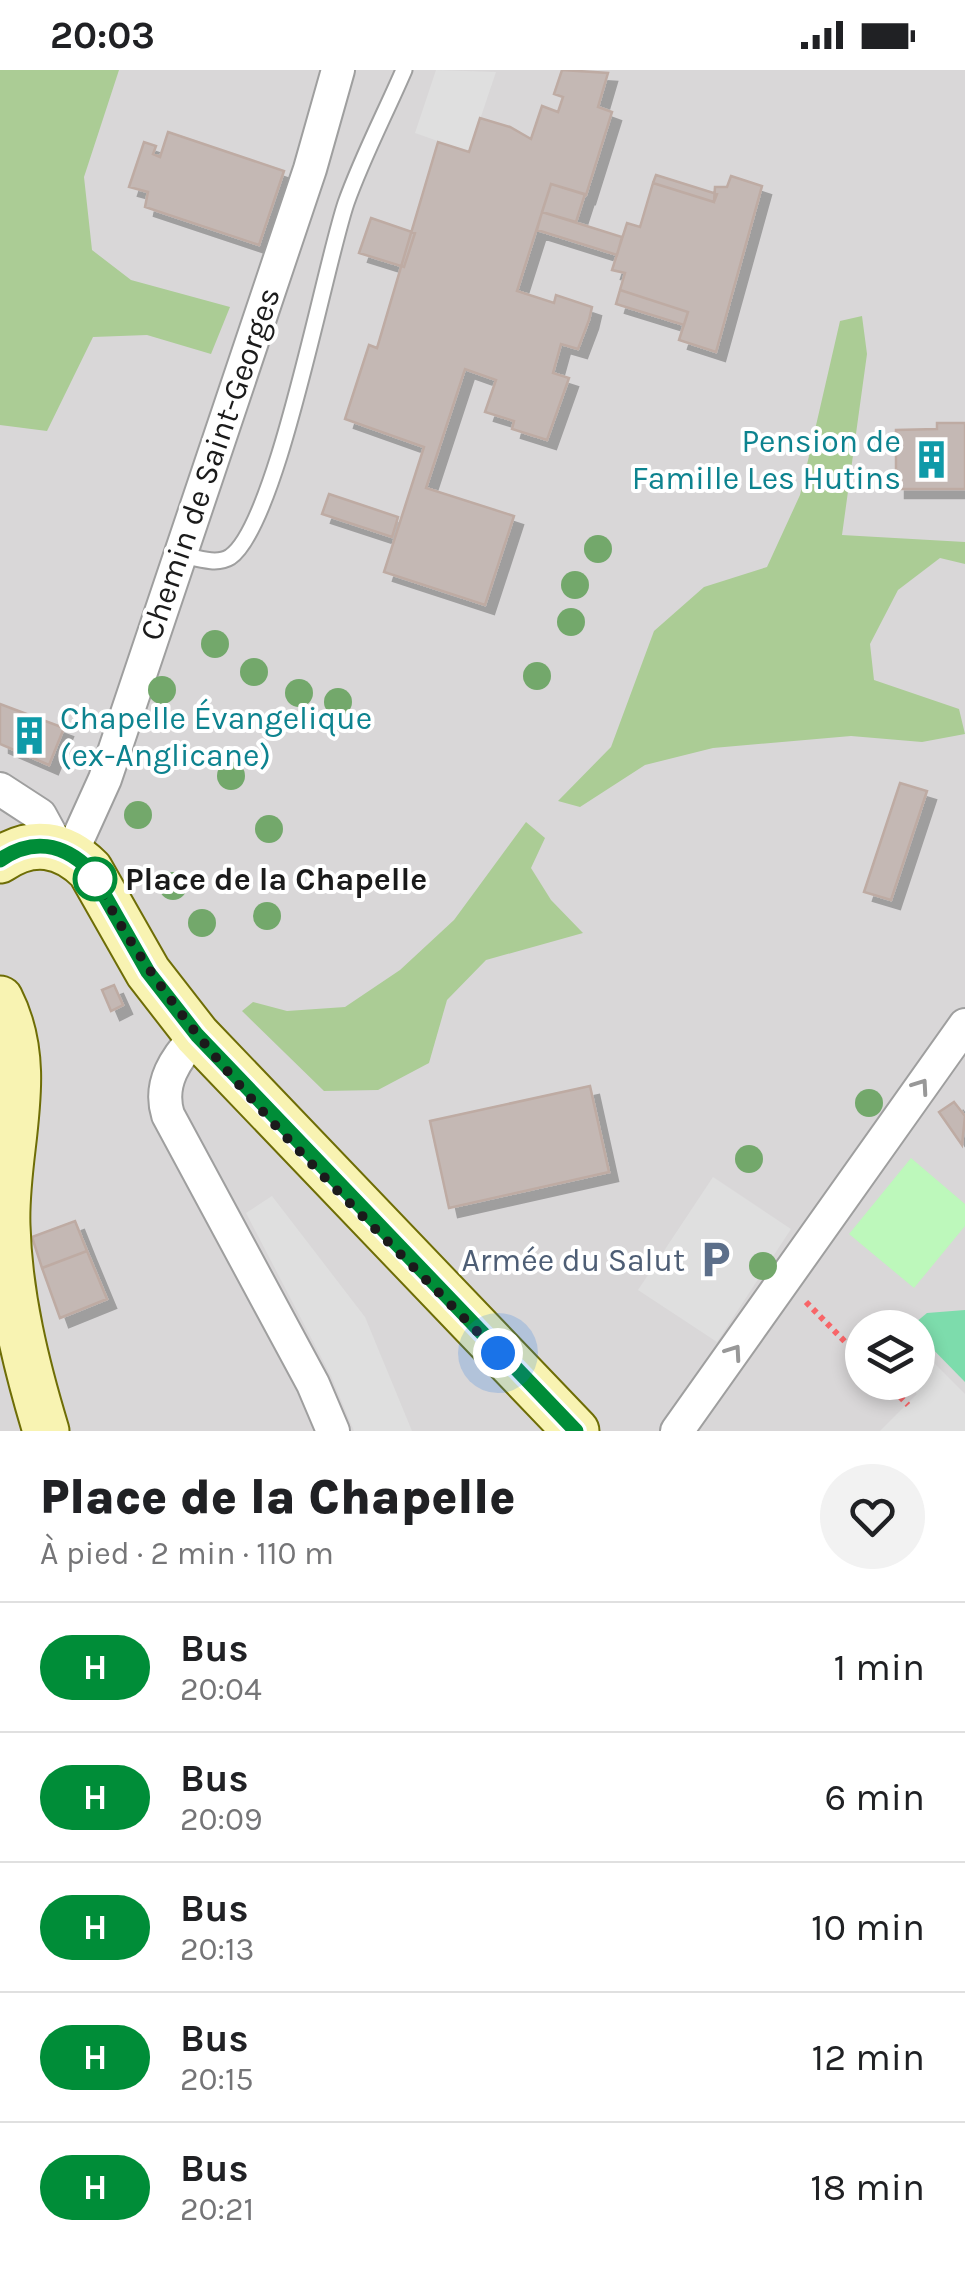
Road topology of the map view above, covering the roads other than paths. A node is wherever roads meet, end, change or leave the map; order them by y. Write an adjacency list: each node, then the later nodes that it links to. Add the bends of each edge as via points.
1 (338, 70): 3 (street, Chemin de Saint-Georges)
2 (404, 70): 3 (lane, via 348,199 286,436 245,538 230,557 212,562)
3 (178, 554): 5 (street, Chemin de Saint-Georges, via 105,778)
4 (0, 789): 5 (street, via 40,815)
5 (64, 851): 6 (street, via 32,846); 9 (street, via 90,870 148,972)
6 (0, 860)
7 (0, 999): 10 (street, via 20,1062)
8 (965, 1025): 14 (street, one-way to 8)
9 (197, 1035): 12 (street, via 163,1091 168,1115); 13 (street)
10 (7, 1105): 11 (street, via 8,1246)
11 (46, 1431)
12 (333, 1431)
13 (576, 1431)
14 (677, 1431)

